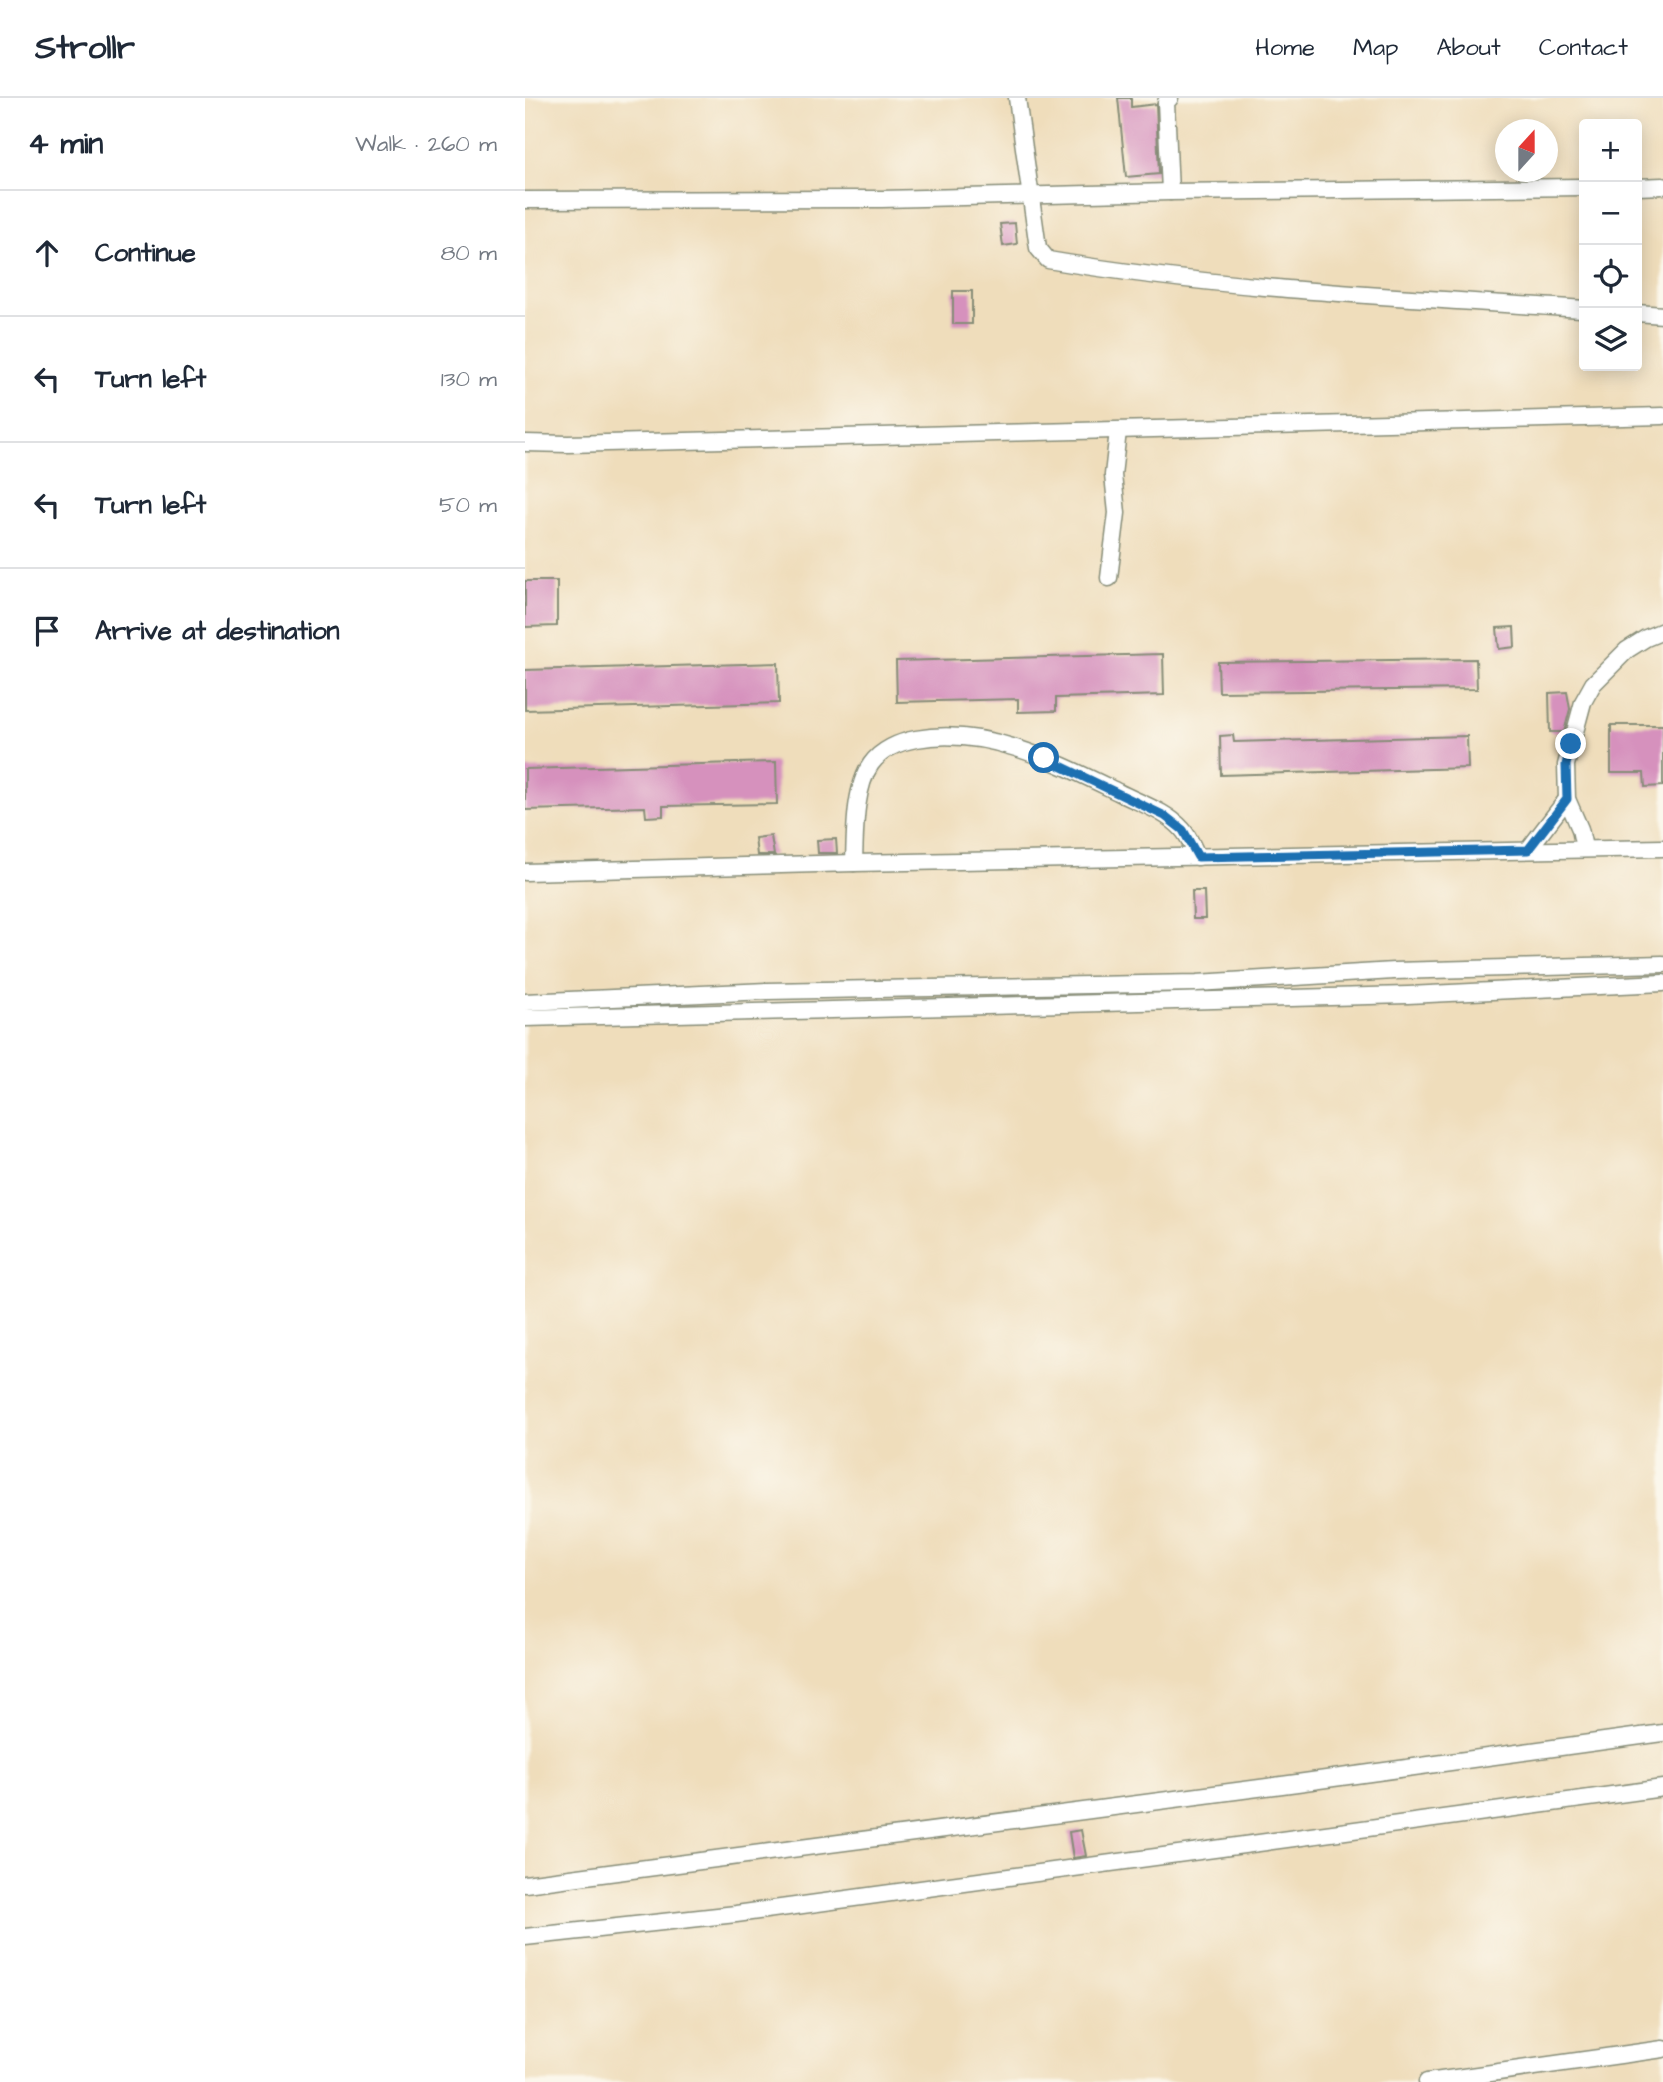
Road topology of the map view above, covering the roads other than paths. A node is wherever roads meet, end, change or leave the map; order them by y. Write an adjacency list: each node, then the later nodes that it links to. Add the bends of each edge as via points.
1 (1017, 98): 7 (street)
2 (1170, 98): 6 (street, via 1166,103)
3 (1663, 186): 5 (street)
4 (1579, 187): 6 (street)
5 (1642, 187)
6 (1170, 192): 7 (street)
7 (1033, 195): 8 (street); 9 (street, via 1038,248 1048,260 1220,284)
8 (525, 200)
9 (1579, 309)
10 (1642, 313): 11 (street)
11 (1663, 315)
12 (1663, 416): 13 (street)
13 (1118, 430): 14 (street); 15 (street, via 1113,475 1117,513)
14 (525, 443)
15 (1109, 578)
16 (1663, 631): 17 (street, via 1627,650 1593,684 1583,702 1566,765)
17 (1567, 799): 18 (street); 20 (street)
18 (1584, 848): 19 (street); 20 (street)
19 (1663, 848)
20 (1528, 850): 21 (street)
21 (1198, 857): 22 (street); 22 (street, via 1183,830 1165,816 1093,780 1010,746 940,735 906,741 884,751 871,764 862,783)
22 (854, 863): 23 (street)
23 (525, 872)
24 (1663, 964): 26 (street)
25 (1663, 983): 27 (street, via 1408,995)
26 (525, 1002)
27 (525, 1018)
28 (1663, 1733): 30 (street)
29 (1663, 1788): 31 (street, via 736,1914)
30 (525, 1884)
31 (525, 1937)
32 (1663, 2049): 33 (street)
33 (1427, 2082)

